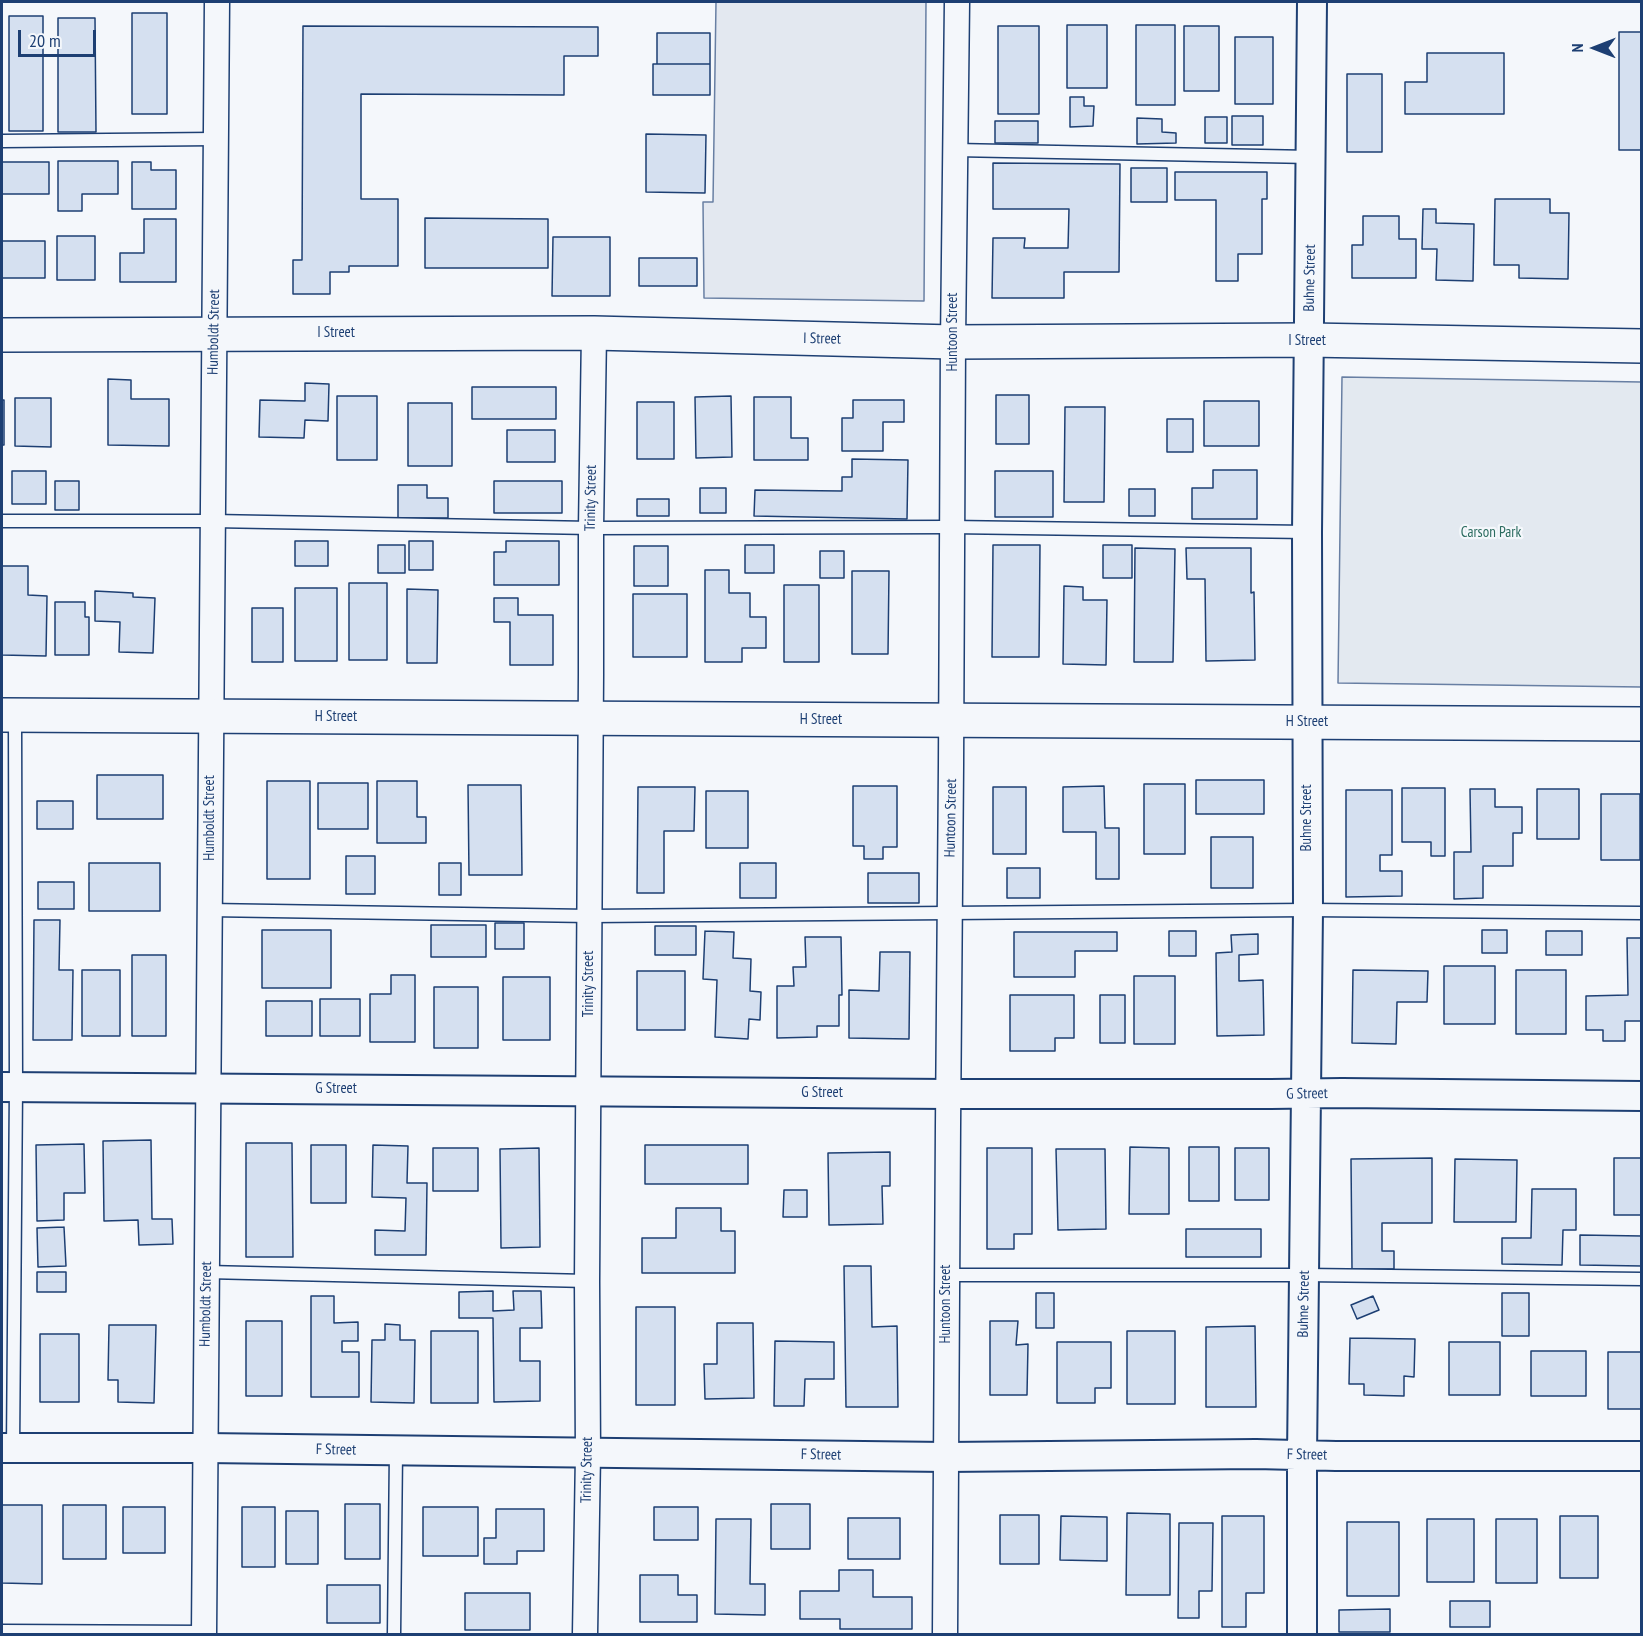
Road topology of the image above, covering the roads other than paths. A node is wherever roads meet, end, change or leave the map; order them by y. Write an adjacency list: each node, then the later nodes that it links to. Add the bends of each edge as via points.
1 (217, 2): 4 (street, Humboldt Street)
2 (957, 2): 6 (street, Huntoon Street)
3 (1312, 2): 7 (street, Buhne Street)
4 (215, 139): 5 (lane); 8 (street, Humboldt Street)
5 (2, 141)
6 (954, 150): 7 (lane); 12 (street, Huntoon Street)
7 (1311, 157): 11 (street, Buhne Street)
8 (214, 333): 9 (main road, I Street); 10 (main road, I Street); 15 (street, Humboldt Street)
9 (594, 333): 12 (main road, I Street); 17 (street, Trinity Street)
10 (2, 335)
11 (1309, 340): 12 (main road, I Street); 13 (main road, I Street); 18 (street, Buhne Street)
12 (953, 342): 16 (street, Huntoon Street)
13 (1641, 346)
14 (2, 521): 15 (lane)
15 (213, 521): 17 (lane); 20 (street, Humboldt Street)
16 (951, 527): 17 (lane); 18 (lane); 22 (street, Huntoon Street)
17 (591, 528): 21 (street, Trinity Street)
18 (1307, 532): 23 (street, Buhne Street)
19 (8, 715): 20 (main road, H Street); 30 (lane)
20 (211, 717): 21 (main road, H Street); 25 (street, Humboldt Street)
21 (591, 719): 22 (main road, H Street); 29 (street, Trinity Street)
22 (951, 720): 23 (main road, H Street); 27 (street, Huntoon Street)
23 (1306, 722): 24 (main road, H Street); 26 (street, Buhne Street)
24 (1641, 724)
25 (209, 910): 29 (lane); 31 (street, Humboldt Street)
26 (1308, 910): 27 (lane); 28 (lane); 33 (street, Buhne Street)
27 (950, 912): 29 (lane); 34 (street, Huntoon Street)
28 (1641, 913)
29 (589, 916): 32 (street, Trinity Street)
30 (9, 1087): 31 (street, G Street); 41 (lane)
31 (208, 1088): 32 (street, G Street); 36 (street, Humboldt Street)
32 (588, 1091): 34 (street, G Street); 40 (street, Trinity Street)
33 (1306, 1093): 34 (street, G Street); 35 (street, G Street); 38 (street, Buhne Street)
34 (948, 1094): 37 (street, Huntoon Street)
35 (1641, 1096)
36 (207, 1272): 40 (lane); 42 (street, Humboldt Street)
37 (947, 1275): 38 (lane); 47 (street, Huntoon Street)
38 (1305, 1275): 39 (lane); 45 (street, Buhne Street)
39 (1641, 1280)
40 (587, 1281): 44 (street, Trinity Street)
41 (7, 1448): 42 (street, F Street)
42 (205, 1448): 43 (street, F Street); 49 (street, Humboldt Street)
43 (396, 1451): 44 (street, F Street); 50 (lane)
44 (588, 1454): 47 (street, F Street); 51 (street, Trinity Street)
45 (1302, 1455): 46 (street, F Street); 47 (street, F Street); 53 (street, Buhne Street)
46 (1641, 1456)
47 (946, 1457): 52 (street, Huntoon Street)
48 (2, 1631): 49 (lane)
49 (204, 1633)
50 (394, 1635)
51 (585, 1635)
52 (945, 1635)
53 (1302, 1635)

